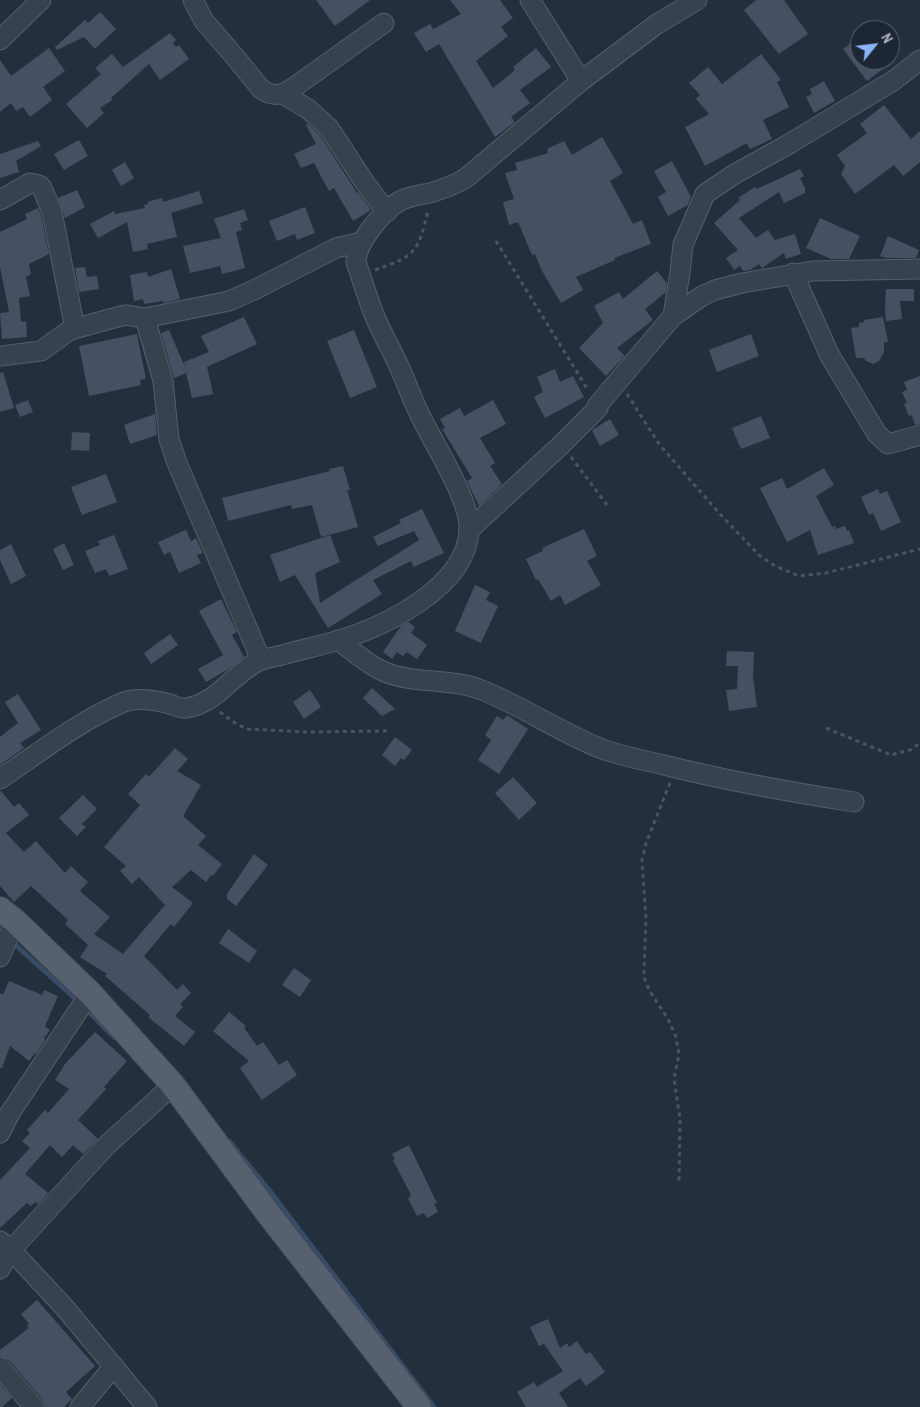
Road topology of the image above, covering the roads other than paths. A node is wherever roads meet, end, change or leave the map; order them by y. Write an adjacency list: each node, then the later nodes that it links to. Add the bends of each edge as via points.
1 (42, 0): 6 (street)
2 (193, 0): 9 (street, via 204,21 261,90 269,94)
3 (530, 0): 8 (street)
4 (697, 0): 8 (street, via 657,24)
5 (384, 23): 9 (street)
6 (0, 40)
7 (920, 60): 15 (street, via 885,86 704,194 683,245)
8 (581, 81): 11 (street, via 466,178 399,201)
9 (283, 94): 11 (street, via 330,128)
10 (0, 200): 17 (street, via 30,183 39,185 44,192 52,212)
11 (387, 212): 12 (street)
12 (361, 242): 16 (street, via 336,248 241,297); 20 (street, via 356,262 374,316 446,465 464,506)
13 (920, 269): 14 (street)
14 (793, 273): 15 (street, via 716,290); 19 (street, via 830,356 877,434 888,444)
15 (673, 316): 20 (street, via 598,408)
16 (145, 318): 17 (street, via 126,315); 22 (street, via 163,381 170,439 177,463)
17 (76, 329): 18 (street, via 41,351)
18 (0, 356)
19 (920, 435)
20 (469, 530): 21 (street, via 458,565 420,601 401,614)
21 (338, 640): 22 (street); 24 (street, via 386,672 478,689 604,750 761,788)
22 (261, 660): 23 (street, via 206,700 184,709 158,701 126,701 87,720)
23 (0, 779)
24 (854, 802)
25 (7, 915): 26 (street); 27 (main road)
26 (0, 957)
27 (90, 993): 28 (main road); 29 (street)
28 (173, 1085): 30 (street); 37 (main road)
29 (0, 1132)
30 (5, 1246): 31 (street); 32 (street, via 66,1308)
31 (0, 1269)
32 (114, 1366): 35 (street); 36 (street)
33 (0, 1367): 34 (street)
34 (34, 1407)
35 (80, 1407)
36 (146, 1407)
37 (419, 1407)

